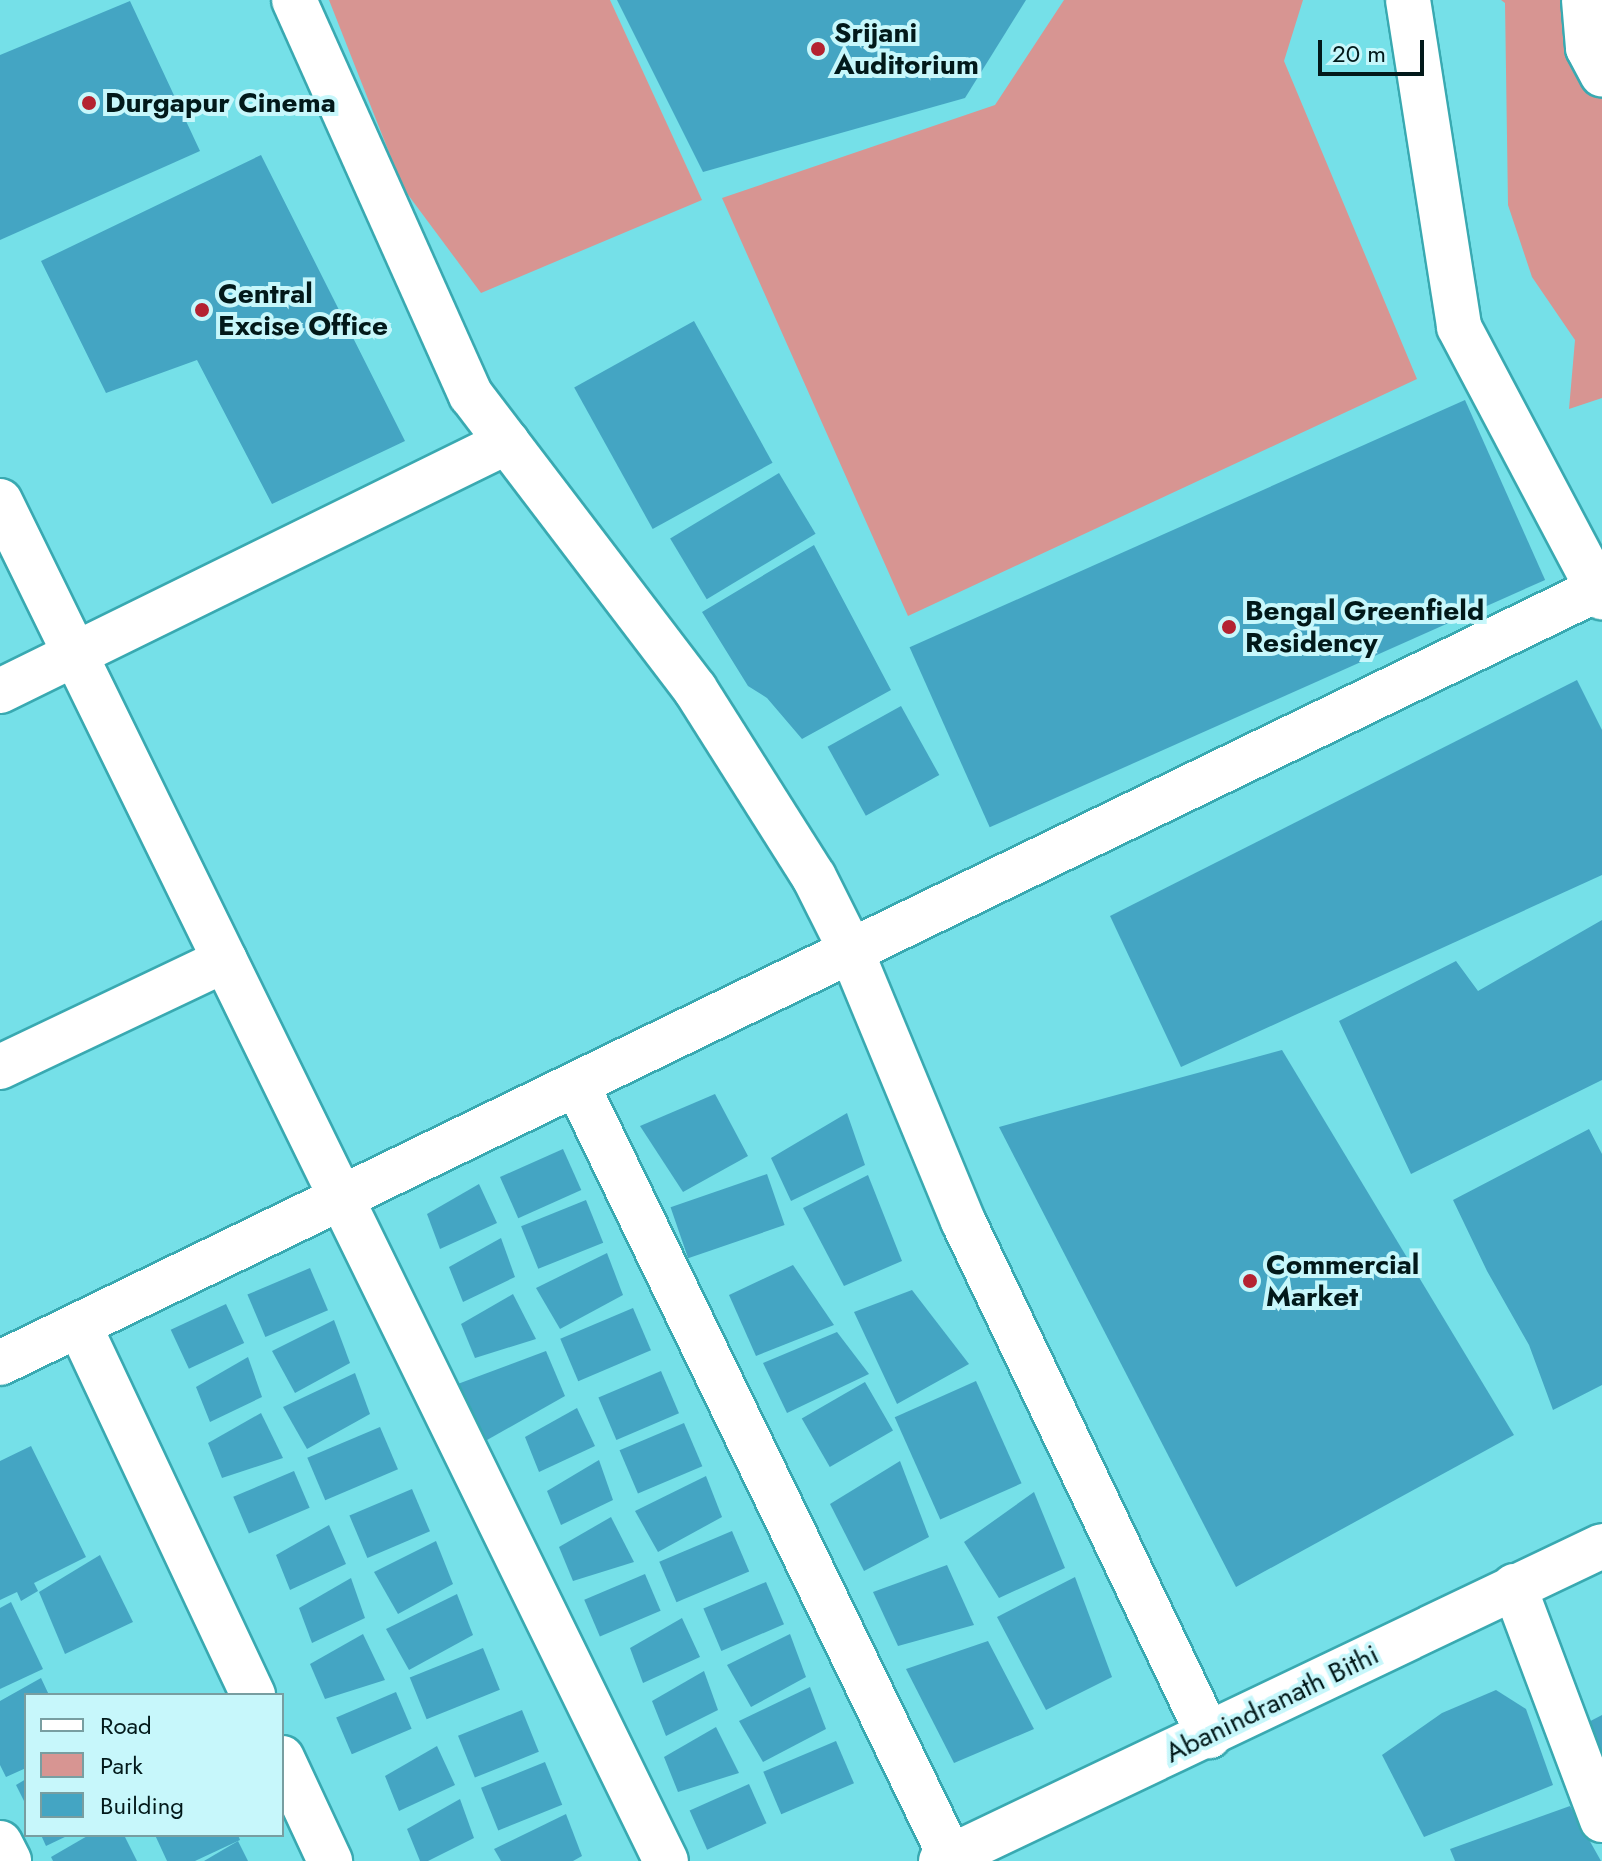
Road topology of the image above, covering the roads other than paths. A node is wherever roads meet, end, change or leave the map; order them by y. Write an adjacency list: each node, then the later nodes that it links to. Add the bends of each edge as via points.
1 (294, 0): 5 (street, via 471,395)
2 (1408, 0): 7 (street, via 1459,327)
3 (1584, 0): 4 (street, via 1588,48)
4 (1602, 74)
5 (507, 442): 8 (street); 10 (street, via 695,689 814,877)
6 (0, 501): 8 (street)
7 (1600, 593): 10 (street)
8 (75, 654): 9 (street); 11 (street)
9 (0, 691)
10 (852, 953): 13 (street); 20 (street, via 963,1221)
11 (225, 960): 12 (street); 14 (street)
12 (0, 1067)
13 (577, 1085): 14 (street); 24 (street)
14 (342, 1198): 15 (street); 27 (street)
15 (79, 1325): 16 (street); 19 (street)
16 (0, 1363)
17 (1602, 1546): 18 (street, Abanindranath Bithi)
18 (1514, 1586): 20 (street, Abanindranath Bithi); 22 (street)
19 (252, 1693)
20 (1209, 1736): 24 (street, Abanindranath Bithi)
21 (284, 1762): 26 (street)
22 (1602, 1820)
23 (0, 1843): 25 (street)
24 (946, 1859)
25 (9, 1861)
26 (330, 1861)
27 (666, 1861)

